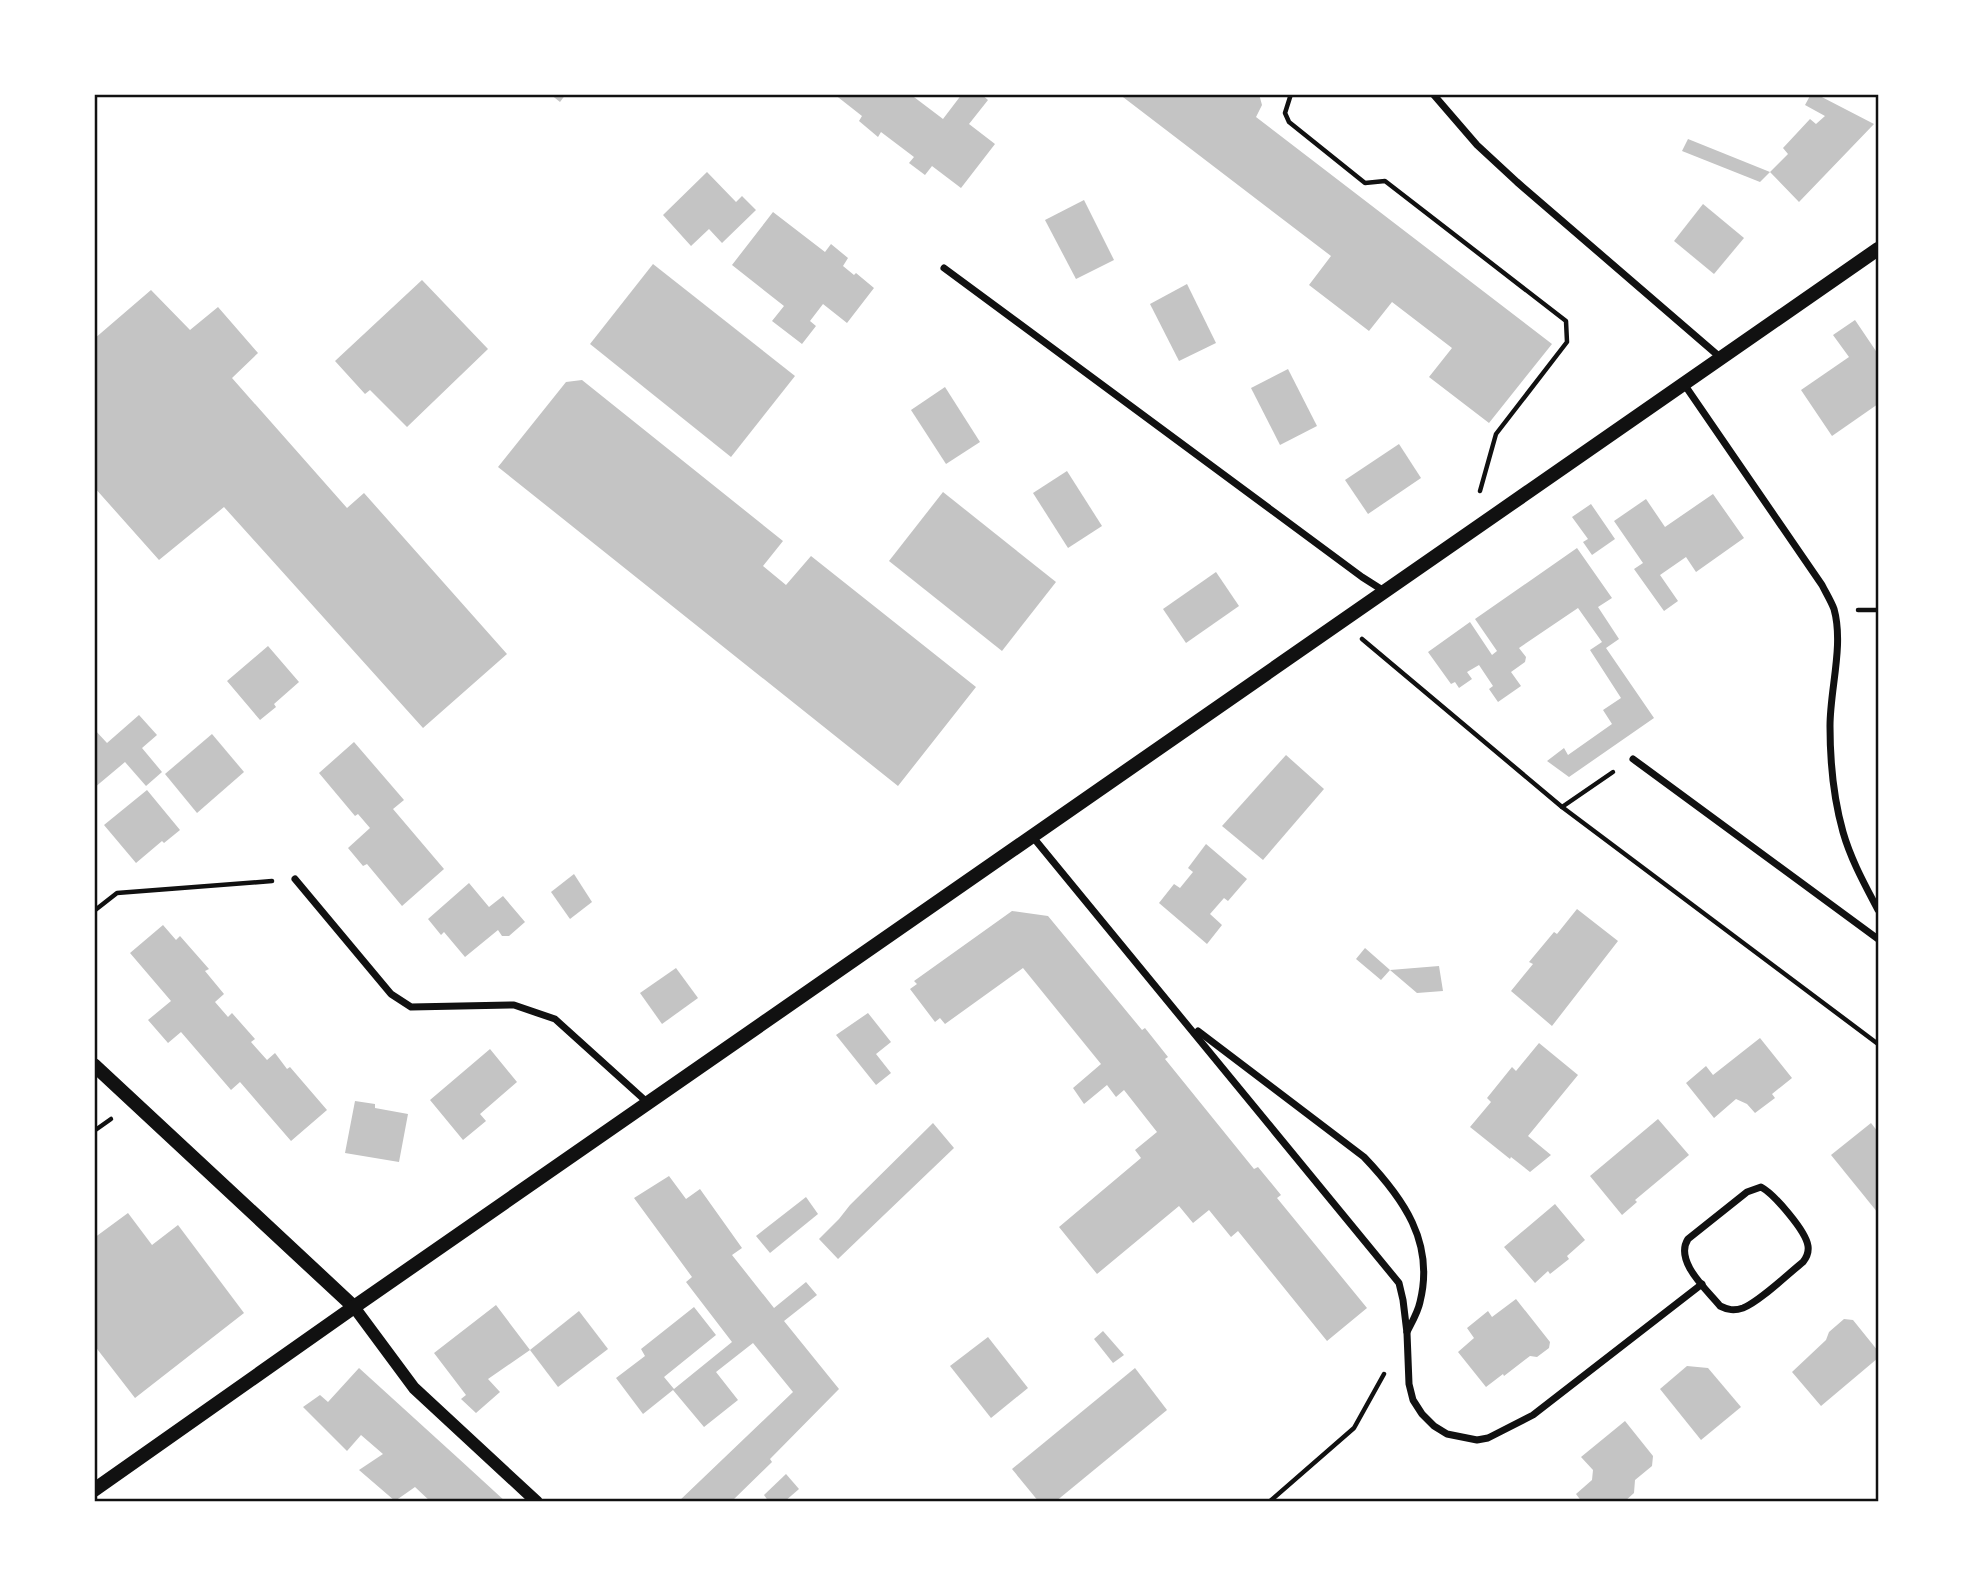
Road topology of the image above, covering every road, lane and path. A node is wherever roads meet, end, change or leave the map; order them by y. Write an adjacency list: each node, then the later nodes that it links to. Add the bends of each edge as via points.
1 (1292, 94): 7 (path, via 1285,113 1289,122 1365,183 1385,181 1566,321 1567,342 1496,434)
2 (1433, 94): 5 (street, via 1517,183)
3 (1878, 249): 5 (main road)
4 (944, 268): 8 (street)
5 (1721, 358): 6 (main road)
6 (1684, 384): 8 (main road); 14 (street, via 1830,600 1836,630 1830,724 1836,795 1855,866)
7 (1480, 492)
8 (1385, 592): 9 (main road)
9 (1341, 622): 11 (path); 12 (main road)
10 (1633, 759): 11 (path); 16 (street)
11 (1562, 807): 18 (path)
12 (1031, 836): 17 (street); 20 (main road)
13 (295, 879): 15 (path, via 117,893); 20 (street, via 391,994 411,1007 514,1004 555,1019)
14 (1878, 910)
15 (94, 911)
16 (1878, 939)
17 (1186, 1022): 23 (street, via 1394,1275); 23 (street, via 1364,1157 1386,1180 1419,1235 1425,1263 1420,1302)
18 (1878, 1044)
19 (94, 1065): 22 (main road)
20 (648, 1103): 22 (main road)
21 (1702, 1284): 21 (street, via 1720,1306 1743,1308 1807,1257 1803,1234 1768,1191 1761,1187 1746,1192 1683,1246 1685,1262); 23 (street, via 1533,1415 1488,1438 1447,1434 1422,1414 1409,1384)
22 (354, 1307): 24 (main road); 25 (street, via 414,1388)
23 (1407, 1333): 26 (path, via 1354,1428)
24 (94, 1490)
25 (537, 1502)
26 (1269, 1502)

